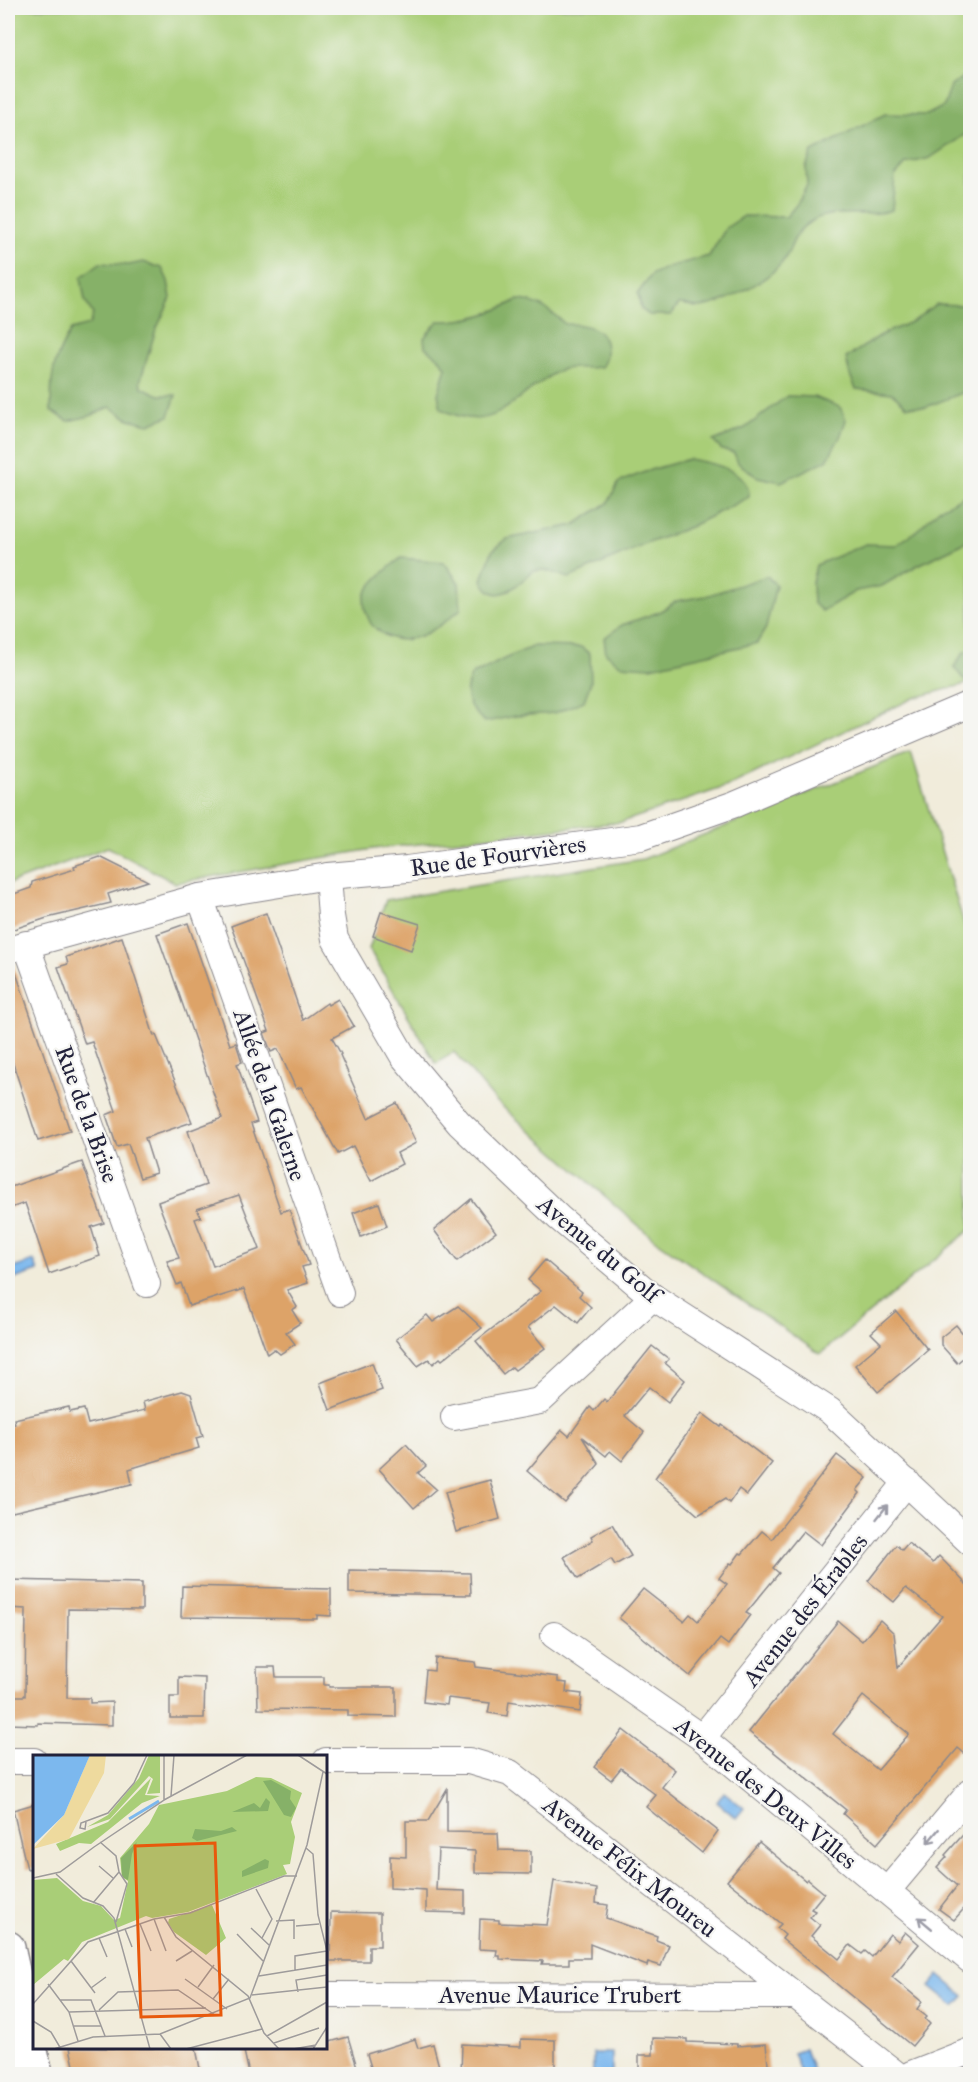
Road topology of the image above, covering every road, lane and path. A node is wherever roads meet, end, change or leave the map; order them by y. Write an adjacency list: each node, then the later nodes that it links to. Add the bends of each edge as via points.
1 (970, 704): 2 (street, Rue de Fourvières, via 735,804 641,837)
2 (328, 876): 3 (street, Rue de Fourvières); 7 (street, Avenue du Golf, via 335,939 403,1056 459,1123 559,1218)
3 (200, 897): 4 (street, Rue de Fourvières); 6 (street, Allée de la Galerne)
4 (17, 947): 5 (street, Rue de la Brise)
5 (147, 1284)
6 (340, 1293)
7 (653, 1297): 8 (street, via 540,1401); 9 (street, Avenue du Golf, via 830,1411)
8 (454, 1417)
9 (907, 1482): 10 (street, Avenue du Golf); 12 (street, Avenue des Érables, one-way to 9)
10 (970, 1542)
11 (554, 1635): 12 (street, Avenue des Deux Villes)
12 (702, 1738): 17 (street, Avenue des Deux Villes)
13 (8, 1761): 14 (street)
14 (33, 1761)
15 (327, 1761): 22 (street, Avenue Félix Moureu, via 469,1761 510,1773)
16 (970, 1792): 17 (street, one-way to 17)
17 (887, 1891): 19 (street, Avenue des Deux Villes, one-way to 17)
18 (8, 1948): 20 (street)
19 (970, 1960)
20 (20, 1994): 24 (street)
21 (327, 1995): 22 (street, Avenue Maurice Trubert)
22 (795, 1996): 25 (street, Avenue Félix Moureu)
23 (970, 2051): 26 (street)
24 (36, 2074)
25 (896, 2074)
26 (911, 2074)

